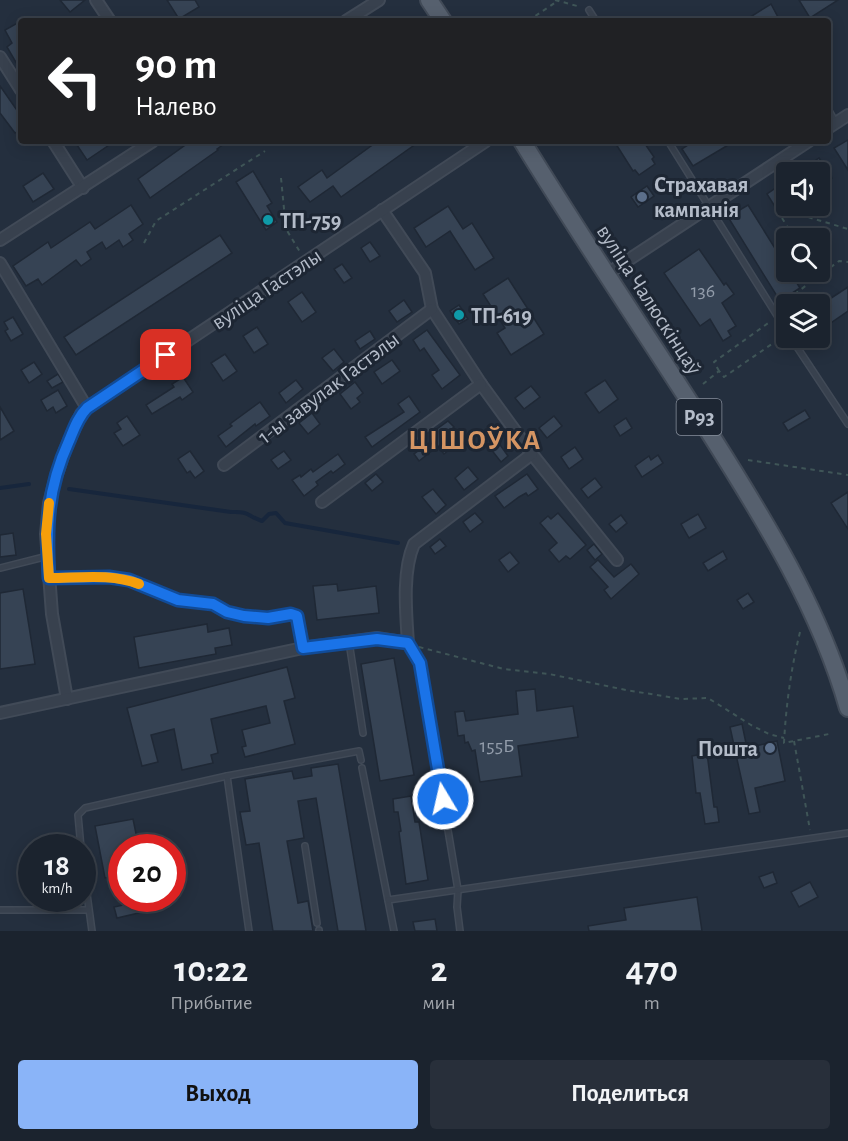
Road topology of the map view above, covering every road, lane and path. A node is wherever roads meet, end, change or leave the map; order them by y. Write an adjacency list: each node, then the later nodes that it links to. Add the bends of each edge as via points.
1 (96, 0): 6 (street)
2 (380, 0): 7 (street)
3 (429, 0): 8 (main road)
4 (557, 0): 5 (path); 9 (path)
5 (590, 10): 10 (lane)
6 (108, 18)
7 (351, 18)
8 (441, 18)
9 (532, 18)
10 (594, 18)
11 (0, 57): 12 (street)
12 (18, 85)
13 (848, 115): 14 (street)
14 (832, 126)
15 (55, 144): 23 (street)
16 (148, 144): 23 (street)
17 (481, 144): 25 (street, вуліца Гастэлы)
18 (524, 144): 36 (main road, вуліца Чалюскінцаў / Р93)
19 (670, 144): 24 (lane)
20 (804, 144): 24 (street)
21 (265, 151): 31 (path, via 156,221)
22 (281, 178): 32 (path, via 286,229)
23 (82, 188): 30 (street)
24 (708, 207): 36 (street); 39 (lane)
25 (382, 210): 32 (street, вуліца Гастэлы); 38 (street, via 425,273)
26 (804, 216): 29 (path)
27 (782, 218): 28 (path)
28 (788, 228)
29 (848, 229)
30 (0, 240)
31 (144, 243)
32 (306, 262): 47 (street, вуліца Гастэлы)
33 (848, 262): 35 (path, via 839,261)
34 (0, 263): 47 (street)
35 (830, 267)
36 (607, 274): 63 (main road, вуліца Чалюскінцаў / Р93, via 773,536 823,638)
37 (810, 282): 39 (path)
38 (432, 309): 45 (street); 51 (street, 1-ы завулак Гастэлы)
39 (773, 310): 40 (lane)
40 (776, 314)
41 (776, 317): 44 (path, via 714,362)
42 (776, 339): 44 (path, via 724,377)
43 (798, 348): 48 (lane)
44 (719, 371): 46 (path)
45 (481, 384): 49 (street); 53 (street)
46 (703, 384)
47 (87, 408): 54 (street, вуліца Гастэлы, via 64,450 55,480 46,534)
48 (848, 424)
49 (532, 454): 55 (street); 60 (street, via 414,544 409,555 406,604)
50 (748, 460): 52 (path)
51 (224, 465)
52 (848, 475)
53 (322, 502)
54 (48, 556): 56 (lane); 57 (street, вуліца Гастэлы)
55 (617, 560)
56 (0, 568)
57 (49, 578): 61 (lane, via 109,577 244,616 268,618 291,614 297,616); 62 (street, вуліца Гастэлы)
58 (800, 632): 67 (path, via 786,703)
59 (349, 641): 60 (street); 61 (street); 65 (lane)
60 (408, 643): 67 (path, via 504,669 681,699 708,698 768,734); 76 (lane, via 420,663)
61 (303, 648): 62 (street)
62 (67, 699): 64 (street)
63 (848, 708)
64 (0, 713)
65 (363, 733)
66 (830, 734): 68 (path)
67 (784, 738): 68 (path, via 784,743)
68 (794, 741): 74 (path)
69 (361, 760): 71 (lane, via 359,751)
70 (362, 768): 77 (lane)
71 (227, 776): 72 (lane, via 85,808 78,815); 83 (lane)
72 (80, 834)
73 (848, 834): 74 (lane)
74 (812, 839): 76 (lane)
75 (304, 846): 81 (lane)
76 (458, 890): 77 (lane); 85 (lane)
77 (388, 900): 84 (lane)
78 (0, 910): 79 (lane)
79 (18, 910)
80 (88, 912): 82 (lane)
81 (318, 928)
82 (92, 931)
83 (249, 931)
84 (394, 931)
85 (460, 931)

